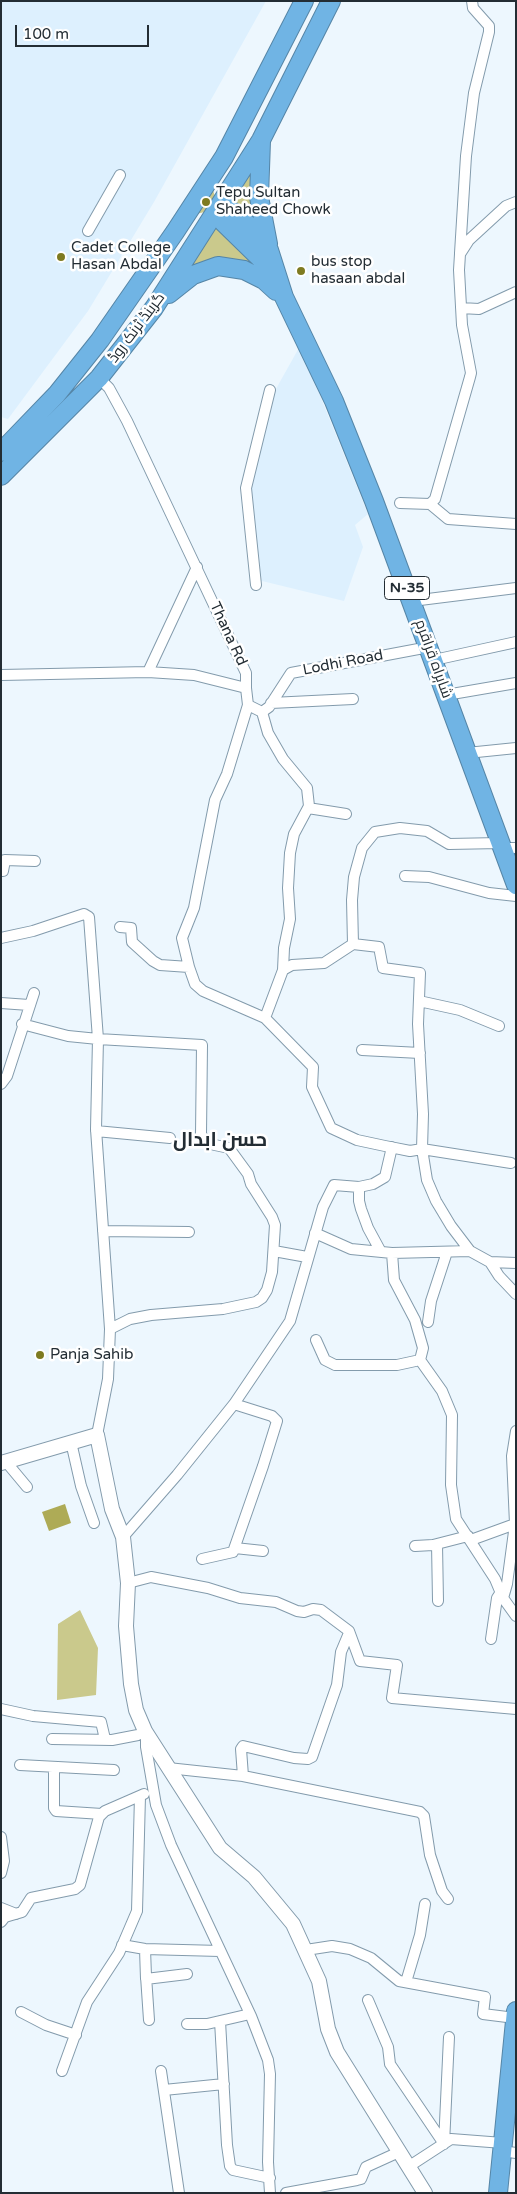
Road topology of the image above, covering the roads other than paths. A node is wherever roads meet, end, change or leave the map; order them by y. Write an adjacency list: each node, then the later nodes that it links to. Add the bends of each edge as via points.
1 (304, 1): 17 (highway, گرینڈ ٹرنک روڈ, via 224,157 175,232 100,340 57,394)
2 (331, 1): 4 (highway, گرینڈ ٹرنک روڈ)
3 (472, 1): 10 (street, via 473,8 489,26 489,32 474,93 466,156)
4 (261, 140): 7 (highway, گرینڈ ٹرنک روڈ); 9 (highway, via 259,197)
5 (120, 175): 8 (street)
6 (516, 202): 10 (street, via 506,206 469,240)
7 (217, 210): 9 (highway, شاہراہ قراقرم / N-35, via 232,211 255,231); 12 (highway, شاہراہ قراقرم / N-35, via 223,222 263,261); 13 (highway, گرینڈ ٹرنک روڈ)
8 (88, 231)
9 (269, 250): 12 (highway, شاہراہ قراقرم / N-35)
10 (460, 254): 14 (street)
11 (516, 292): 14 (street, via 479,309)
12 (284, 297): 13 (highway, via 264,280 244,270 218,266 193,276); 25 (highway, شاہراہ قراقرم / N-35, via 334,401)
13 (154, 308): 15 (highway, گرینڈ ٹرنک روڈ)
14 (461, 308): 20 (street, via 471,372 435,499)
15 (99, 378): 18 (highway, گرینڈ ٹرنک روڈ); 22 (street, Thana Rd, via 110,388 128,421)
16 (270, 390): 23 (street, via 246,488)
17 (1, 452)
18 (1, 476)
19 (400, 503): 20 (street)
20 (430, 504): 21 (street, via 448,519)
21 (516, 524)
22 (197, 567): 28 (street); 31 (street, Thana Rd, via 246,673)
23 (256, 585)
24 (516, 588): 25 (street)
25 (412, 601): 27 (highway, شاہراہ قراقرم / N-35)
26 (516, 642): 27 (street, Lodhi Road)
27 (431, 653): 32 (highway, شاہراہ قراقرم / N-35); 34 (street, Lodhi Road, via 291,673)
28 (148, 672): 29 (street); 31 (street, via 194,675)
29 (1, 675)
30 (516, 683): 32 (street)
31 (246, 688): 35 (street, Thana Rd)
32 (446, 695): 38 (highway, شاہراہ قراقرم / N-35)
33 (353, 699): 34 (street)
34 (272, 703): 36 (street, Lodhi Road)
35 (248, 705): 36 (street); 49 (street, Thana Rd, via 227,774 215,800 194,908 182,938)
36 (262, 712): 39 (street, via 268,733 284,760 307,788)
37 (516, 748): 38 (street)
38 (467, 753): 41 (highway, شاہراہ قراقرم / N-35)
39 (308, 808): 40 (street); 50 (street, via 294,834 290,853 290,920)
40 (346, 814)
41 (506, 846): 45 (highway, شاہراہ قراقرم / N-35); 48 (street, via 449,844 427,831 400,828 375,832 362,848 354,877)
42 (35, 861): 43 (street, via 5,860)
43 (1, 871)
44 (405, 876): 45 (street, via 429,877 489,893)
45 (515, 886)
46 (120, 927): 49 (street, via 131,928 132,942 160,965)
47 (1, 938): 58 (street, via 88,914)
48 (353, 944): 50 (street, via 324,963 292,965); 52 (street, via 379,947 383,968 420,973)
49 (189, 966): 55 (street, Thana Rd, via 195,984 203,991)
50 (283, 970): 55 (street)
51 (34, 993): 54 (street)
52 (419, 1001): 57 (street, via 460,1010); 60 (street)
53 (1, 1003): 54 (street)
54 (29, 1005): 56 (street)
55 (265, 1018): 64 (street, via 312,1067 312,1087 331,1128 357,1140)
56 (22, 1024): 58 (street, via 68,1036); 61 (street, via 10,1068)
57 (500, 1026)
58 (98, 1039): 62 (street); 71 (street, via 202,1045 201,1134 210,1144 229,1148 248,1174 275,1225)
59 (362, 1050): 60 (street)
60 (420, 1053): 65 (street)
61 (1, 1084)
62 (96, 1131): 63 (street); 68 (street)
63 (170, 1138)
64 (392, 1148): 65 (street); 67 (street, via 385,1177)
65 (422, 1149): 66 (street); 72 (street, via 427,1180 436,1201)
66 (511, 1162)
67 (360, 1187): 70 (street, via 334,1186); 74 (street, via 359,1201 368,1228)
68 (104, 1232): 69 (street); 80 (street)
69 (189, 1232)
70 (315, 1233): 74 (street, via 351,1249); 75 (street)
71 (274, 1251): 75 (street); 80 (street, via 266,1290 256,1302 151,1315)
72 (470, 1251): 73 (street); 76 (street)
73 (447, 1252): 74 (street); 79 (street, via 431,1301)
74 (387, 1253): 82 (street, via 394,1280 414,1320 423,1348)
75 (307, 1257): 83 (street, via 290,1321)
76 (490, 1262): 77 (street); 78 (street)
77 (516, 1263)
78 (516, 1294)
79 (428, 1322)
80 (110, 1329): 85 (street, via 108,1379)
81 (316, 1340): 82 (street, via 325,1360 335,1365 397,1365)
82 (420, 1360): 92 (street, via 442,1391 452,1416 453,1503 456,1519)
83 (234, 1404): 91 (street); 95 (street, via 272,1416 277,1421)
84 (516, 1431): 90 (street, via 512,1456)
85 (97, 1435): 86 (main road); 91 (main road, via 112,1509)
86 (71, 1442): 87 (main road); 89 (street)
87 (4, 1463): 88 (street)
88 (27, 1487)
89 (94, 1523)
90 (515, 1524): 92 (street); 99 (street, via 508,1584)
91 (123, 1537): 98 (main road)
92 (470, 1538): 93 (street); 99 (street)
93 (437, 1544): 94 (street); 100 (street)
94 (415, 1546)
95 (235, 1548): 96 (street); 97 (street, via 230,1554)
96 (263, 1551)
97 (202, 1559)
98 (128, 1583): 102 (street, via 151,1577 240,1598 276,1602 297,1611 321,1610); 106 (main road, via 126,1626 131,1684)
99 (502, 1595): 101 (street); 103 (street, via 497,1598)
100 (438, 1601)
101 (516, 1616)
102 (350, 1633): 105 (street, via 360,1661 397,1665 392,1698); 113 (street, via 341,1652 337,1685 312,1757 294,1758 243,1746)
103 (491, 1639)
104 (1, 1709): 108 (street, via 32,1716 101,1722)
105 (516, 1709)
106 (145, 1732): 108 (street); 111 (main road); 114 (street)
107 (52, 1739): 108 (street)
108 (105, 1739)
109 (20, 1765): 110 (street)
110 (54, 1768): 112 (street); 116 (street, via 56,1811)
111 (168, 1768): 113 (street); 126 (main road, via 220,1848 273,1898 294,1924)
112 (114, 1770)
113 (243, 1776): 119 (street, via 420,1812 424,1816 430,1856)
114 (154, 1790): 115 (street); 127 (street, via 156,1805 171,1845)
115 (140, 1796): 116 (street); 124 (street, via 137,1911)
116 (102, 1814): 122 (street, via 80,1885 75,1890 31,1898 22,1912)
117 (1, 1837): 118 (street, via 4,1861)
118 (1, 1874)
119 (448, 1899)
120 (425, 1904): 130 (street, via 420,1936)
121 (1, 1908): 122 (street)
122 (16, 1914): 123 (street)
123 (1, 1922)
124 (122, 1945): 125 (street); 139 (street, via 86,2002)
125 (145, 1949): 127 (street); 129 (street)
126 (306, 1950): 130 (street, via 332,1946 350,1949 371,1958 399,1981); 147 (main road, via 319,1981 328,2029 337,2052)
127 (220, 1951): 134 (street)
128 (187, 1974): 129 (street)
129 (146, 1979): 136 (street)
130 (406, 1982): 135 (street, via 485,1997 483,2014)
131 (368, 2000): 145 (street, via 388,2047 390,2064)
132 (21, 2012): 139 (street, via 46,2025)
133 (516, 2012): 135 (highway)
134 (250, 2014): 137 (street); 149 (street, via 268,2060 270,2074)
135 (515, 2018): 146 (highway)
136 (149, 2020)
137 (220, 2021): 138 (street); 143 (street)
138 (187, 2024)
139 (76, 2034): 141 (street)
140 (449, 2037): 145 (street)
141 (62, 2071)
142 (161, 2071): 144 (street)
143 (224, 2084): 144 (street); 149 (street, via 230,2166 233,2170)
144 (164, 2090): 150 (street)
145 (444, 2144): 146 (street, via 451,2139); 148 (street)
146 (507, 2149): 154 (highway)
147 (399, 2152): 148 (main road); 152 (street, via 366,2167 357,2180)
148 (408, 2167): 153 (main road)
149 (270, 2178): 151 (street)
150 (179, 2193)
151 (270, 2193)
152 (286, 2193)
153 (425, 2193)
154 (498, 2193)

